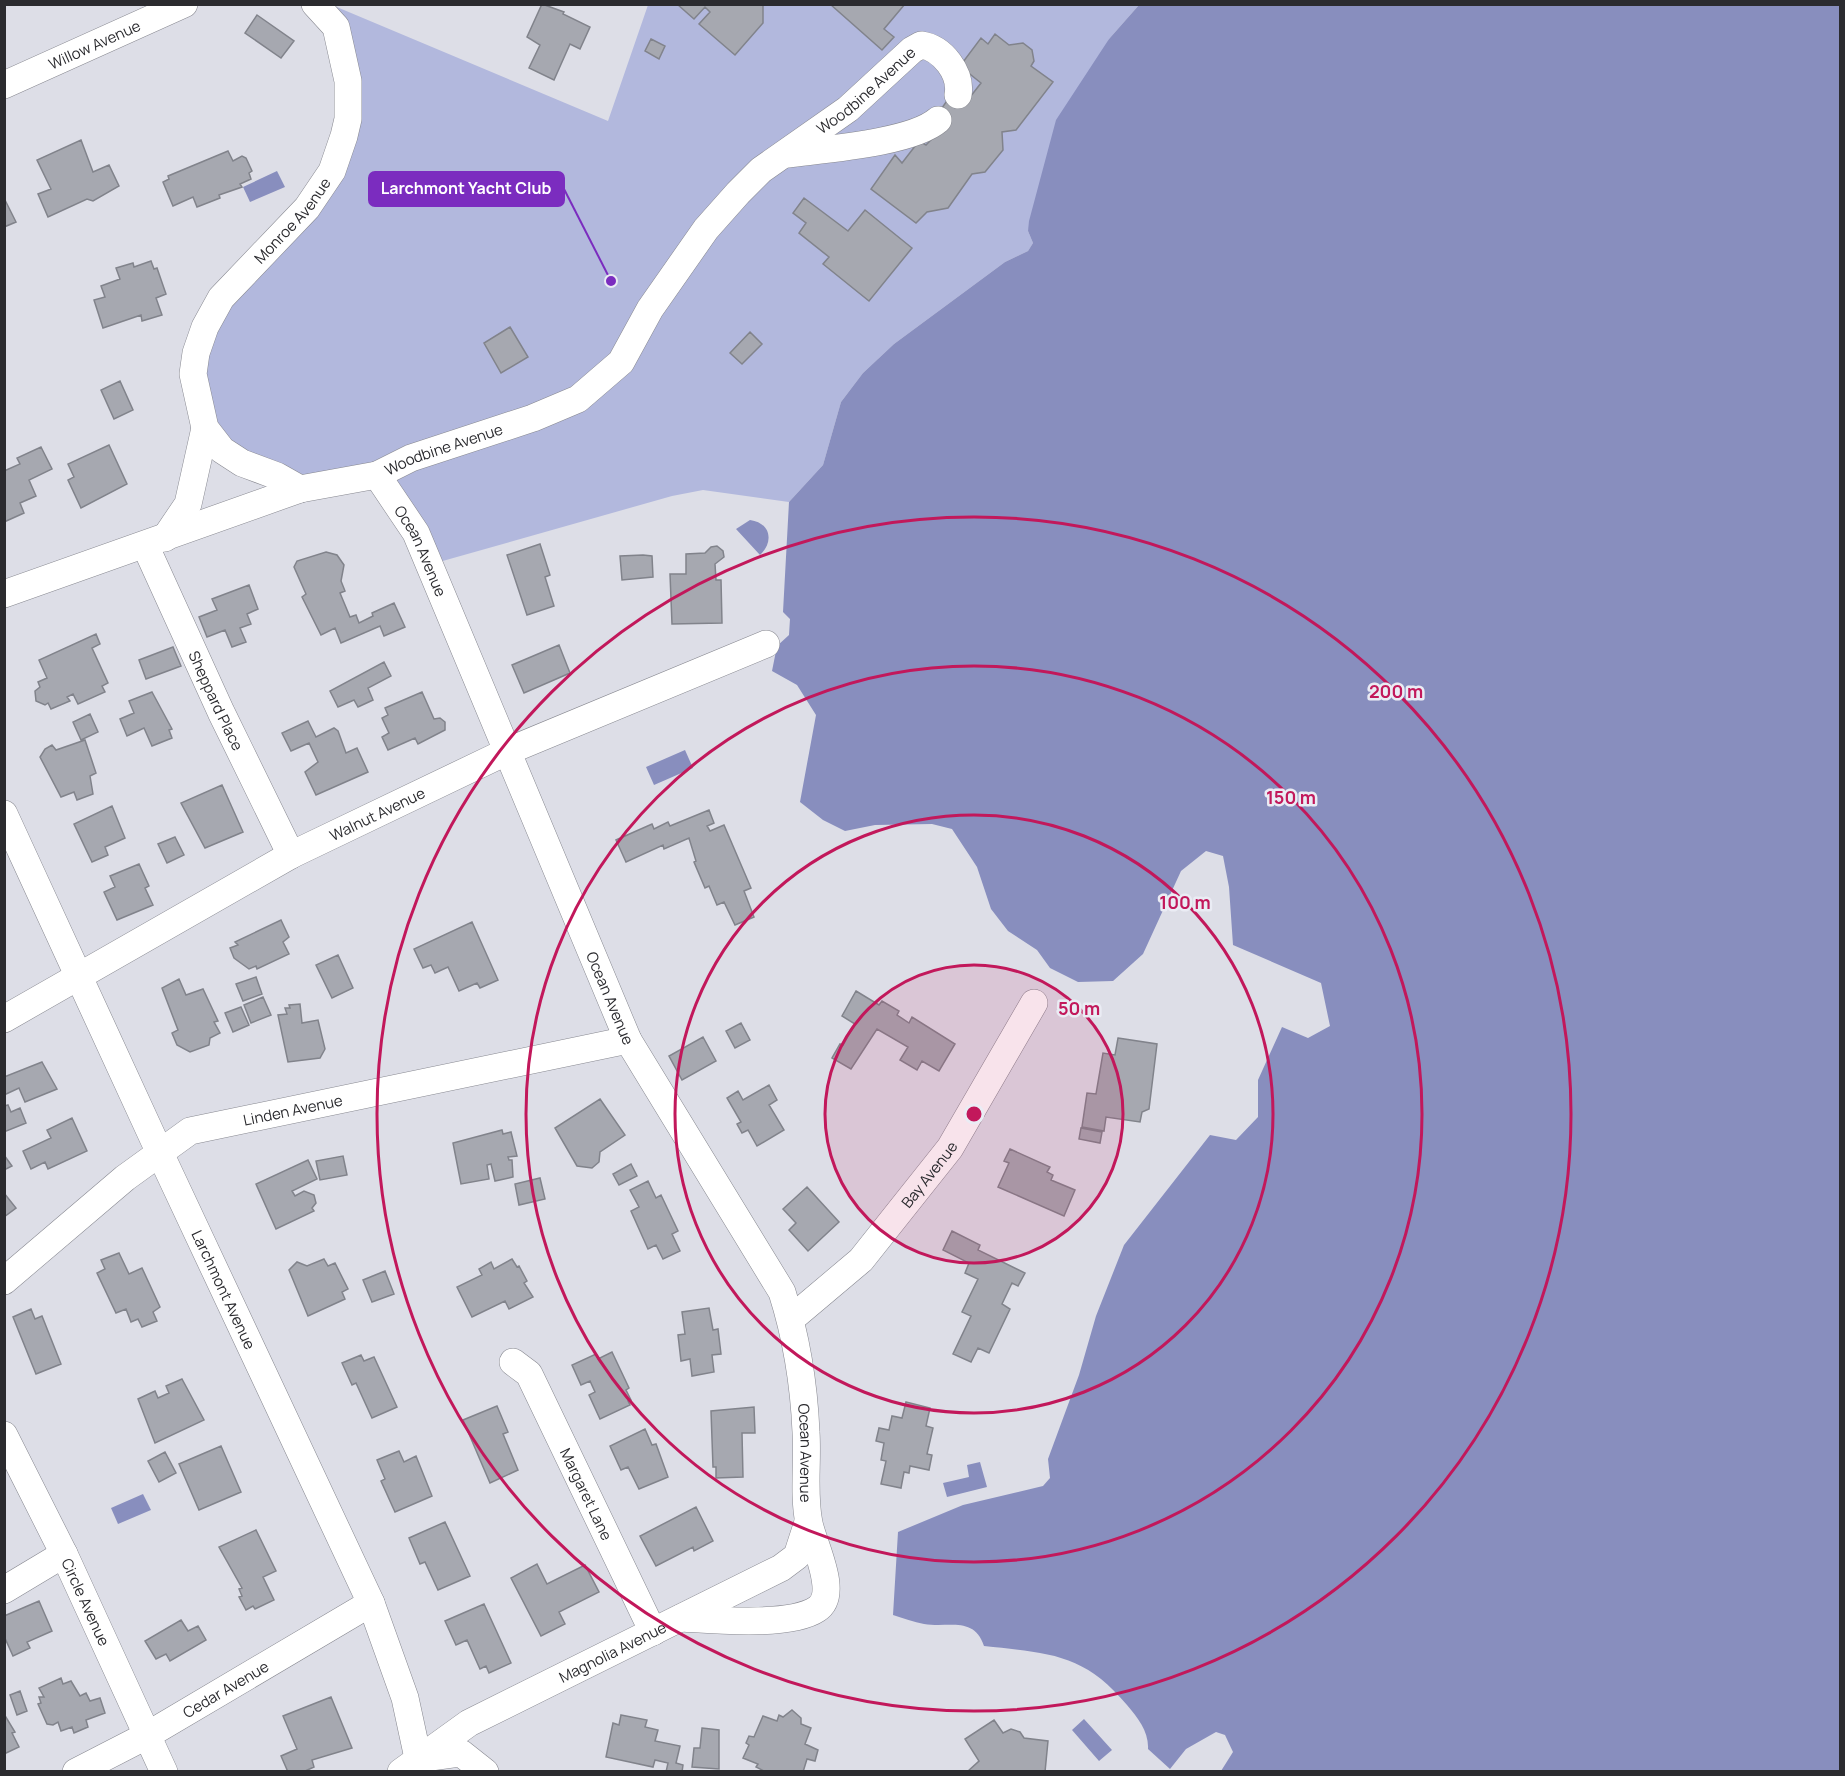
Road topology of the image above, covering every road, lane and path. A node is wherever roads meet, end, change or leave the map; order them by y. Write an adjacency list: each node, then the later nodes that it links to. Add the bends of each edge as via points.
1 (184, 4): 3 (street, Willow Avenue)
2 (315, 4): 7 (street, Monroe Avenue, via 336,27 348,81 344,136 332,171 308,208 221,298 205,327 193,374)
3 (4, 85)
4 (958, 95): 6 (street, Woodbine Avenue, via 960,84 954,71 939,52 921,45 848,109)
5 (938, 120): 6 (street, Woodbine Avenue, via 908,134)
6 (781, 156): 8 (street, Woodbine Avenue, via 738,193 706,229 650,309 621,362 578,399 411,458)
7 (205, 428): 9 (street, Monroe Avenue, via 222,450 242,463); 10 (street, Monroe Avenue, via 188,504)
8 (377, 475): 9 (street, Woodbine Avenue); 13 (street, Ocean Avenue, via 416,533)
9 (300, 489): 10 (street, Woodbine Avenue)
10 (155, 541): 11 (street, Woodbine Avenue); 15 (street, Sheppard Place, via 221,712)
11 (4, 594)
12 (766, 644): 13 (street, Walnut Avenue)
13 (508, 751): 15 (street, Walnut Avenue); 19 (street, Ocean Avenue)
14 (4, 814): 16 (street, Larchmont Avenue)
15 (291, 855): 16 (street, Walnut Avenue)
16 (79, 975): 18 (street, Walnut Avenue); 20 (street, Larchmont Avenue)
17 (1034, 1003): 22 (street, Bay Avenue, via 950,1148 861,1260)
18 (4, 1019)
19 (628, 1040): 20 (street, Linden Avenue, via 190,1131); 22 (street, Ocean Avenue, via 782,1292)
20 (159, 1151): 21 (street, Linden Avenue); 28 (street, Larchmont Avenue)
21 (4, 1281)
22 (791, 1319): 25 (street, Ocean Avenue, via 806,1430)
23 (513, 1362): 30 (street, Margaret Lane, via 529,1374)
24 (4, 1435): 26 (street, Circle Avenue)
25 (808, 1522): 29 (street, Magnolia Avenue, via 797,1556 782,1568); 29 (street, via 827,1587 825,1600 818,1609 786,1618)
26 (64, 1554): 27 (street); 31 (street, Circle Avenue)
27 (4, 1590)
28 (371, 1603): 31 (street, Cedar Avenue); 32 (street, Larchmont Avenue, via 405,1698)
29 (681, 1618): 30 (street, Magnolia Avenue)
30 (653, 1632): 32 (street, Magnolia Avenue, via 469,1724)
31 (146, 1736): 33 (street, Cedar Avenue); 34 (street, Circle Avenue)
32 (413, 1767): 35 (street, via 461,1753)
33 (76, 1772)
34 (164, 1772)
35 (485, 1772)

